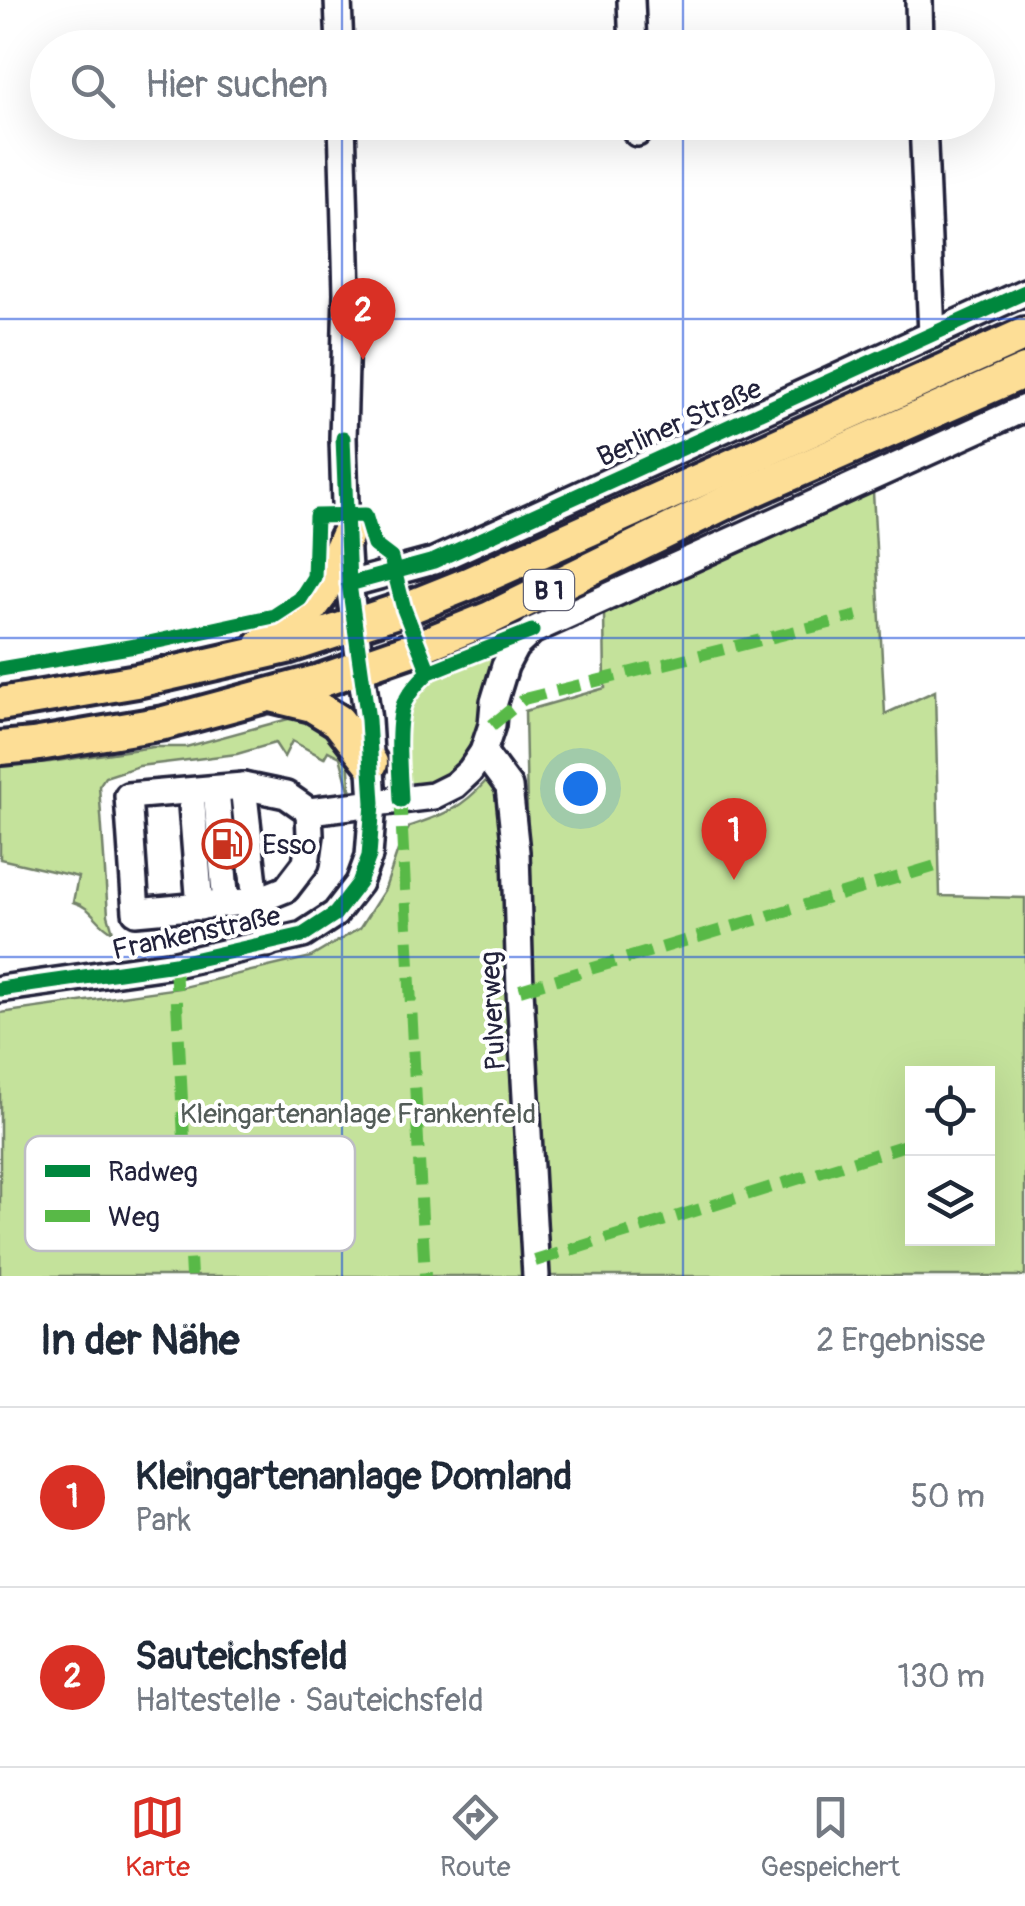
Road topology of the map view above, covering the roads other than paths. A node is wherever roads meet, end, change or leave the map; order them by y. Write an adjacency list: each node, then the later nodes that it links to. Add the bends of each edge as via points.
1 (338, 0): 4 (street)
2 (631, 0): 5 (street)
3 (918, 0): 6 (street)
4 (339, 30)
5 (632, 30)
6 (919, 30)
7 (343, 140): 14 (street)
8 (925, 140): 11 (street)
9 (1025, 292): 11 (street, Berliner Straße)
10 (1025, 334): 16 (main road, B 1, via 470,583)
11 (932, 335): 15 (street, Berliner Straße, via 434,562)
12 (1025, 372): 18 (main road, B 1, via 731,500 490,618)
13 (1025, 408): 22 (street, via 532,631 505,666)
14 (346, 537): 15 (street); 17 (main road, via 311,608)
15 (349, 584): 16 (street)
16 (355, 624): 17 (main road, B 1); 18 (street)
17 (246, 656): 20 (main road, B 1)
18 (361, 668): 19 (main road, B 1); 23 (street)
19 (272, 695): 21 (main road, B 1, via 149,726); 23 (main road, via 312,705 338,721)
20 (0, 704)
21 (0, 748)
22 (483, 752): 26 (street, via 456,785 432,796); 32 (street, Pulverweg, via 510,787)
23 (371, 763): 26 (street)
24 (243, 786): 25 (street); 27 (street, via 286,795); 28 (street)
25 (203, 790): 29 (street); 29 (street, via 128,796 136,912)
26 (374, 803): 27 (street); 30 (street, Frankenstraße, via 360,882 335,914 302,935)
27 (309, 811): 28 (street, via 306,863 286,889)
28 (256, 901): 29 (street); 30 (street)
29 (213, 906)
30 (268, 944): 31 (street, Frankenstraße)
31 (0, 989)
32 (536, 1276)

